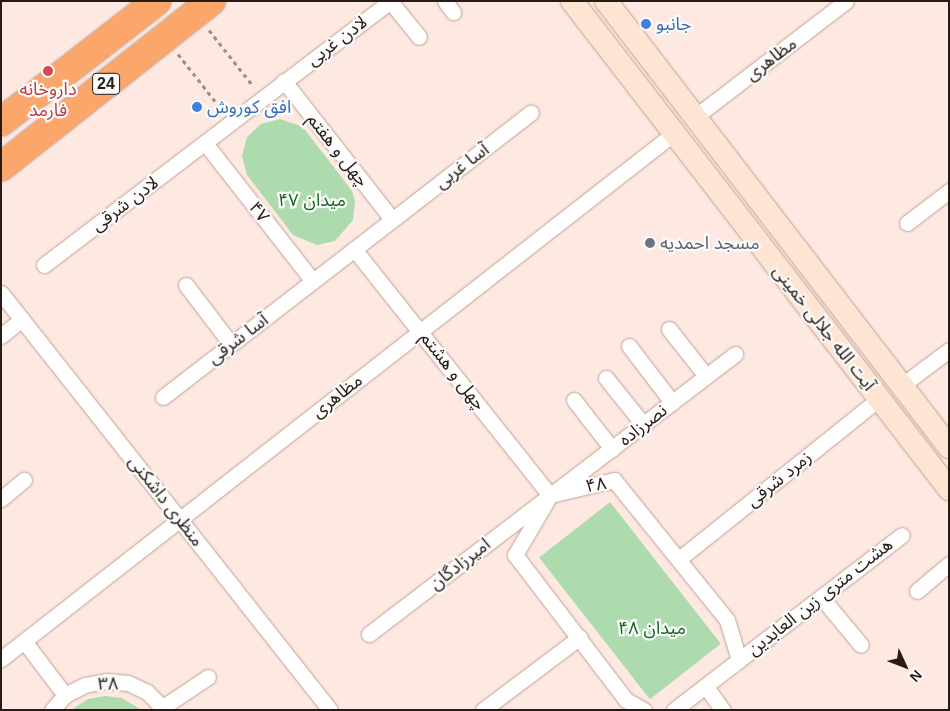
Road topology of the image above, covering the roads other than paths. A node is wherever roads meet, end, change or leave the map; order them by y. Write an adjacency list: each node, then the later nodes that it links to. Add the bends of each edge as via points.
1 (156, 1): 11 (highway, 24)
2 (390, 1): 7 (street); 8 (street, لادن غربی)
3 (572, 1): 13 (main road, آيت الله جلالى خمينى)
4 (606, 1): 10 (main road, آيت الله جلالى خمينى)
5 (846, 1): 10 (street, مظاهری)
6 (203, 7): 15 (highway, 24)
7 (419, 38)
8 (284, 81): 12 (street, لادن غربی); 17 (street, چهل و هفتم)
9 (531, 113): 17 (street, آسا غربی)
10 (695, 117): 13 (main road); 34 (main road, آيت الله جلالى خمينى)
11 (1, 122)
12 (232, 122): 14 (street, لادن شرقی)
13 (674, 134): 26 (street, مظاهری); 36 (main road, آيت الله جلالى خمينى)
14 (206, 143): 20 (street, لادن شرقی); 21 (street, ۴۷)
15 (1, 167)
16 (949, 191): 18 (street)
17 (392, 219): 19 (street, آسا غربی)
18 (907, 223)
19 (354, 249): 21 (street, آسا شرقی); 26 (street, چهل و هشتم)
20 (44, 265)
21 (313, 281): 28 (street, آسا شرقی)
22 (186, 286): 28 (street)
23 (1, 293): 24 (street, منظری داشکنی)
24 (22, 319): 27 (street); 46 (street, منظری داشکنی)
25 (669, 329): 32 (street)
26 (421, 331): 44 (street, چهل و هشتم); 46 (street, مظاهری)
27 (1, 336)
28 (231, 344): 35 (street, آسا شرقی)
29 (629, 346): 38 (street)
30 (949, 350): 34 (street)
31 (735, 354): 32 (street, نصرزاده)
32 (706, 376): 38 (street, نصرزاده)
33 (606, 378): 39 (street)
34 (901, 386): 40 (main road, آيت الله جلالى خمينى)
35 (163, 397)
36 (879, 399): 43 (main road, آيت الله جلالى خمينى); 48 (street, زمرد شرقی)
37 (574, 400): 41 (street)
38 (672, 402): 39 (street, نصرزاده)
39 (644, 424): 41 (street, نصرزاده)
40 (949, 447)
41 (612, 448): 44 (street, نصرزاده)
42 (24, 480): 45 (street)
43 (949, 489)
44 (550, 495): 48 (street, ۴۸, via 614,480); 52 (street, امیرزادگان); 53 (street, via 515,555)
45 (1, 499)
46 (180, 519): 54 (street, مظاهری); 63 (street, منظری داشکنی)
47 (902, 534): 51 (street, هشت متری زین العابدین)
48 (679, 559): 57 (street, ۴۸, via 726,620)
49 (949, 564): 50 (street)
50 (917, 591)
51 (821, 597): 55 (street); 57 (street, هشت متری زین العابدین)
52 (369, 634)
53 (580, 637): 64 (street); 65 (street, via 626,700)
54 (24, 641): 56 (street, مظاهری); 60 (street)
55 (861, 645)
56 (1, 658)
57 (739, 660): 59 (street)
58 (208, 677): 61 (street)
59 (706, 687): 66 (street); 67 (street)
60 (66, 695): 61 (street, ۳۸, via 85,685 106,681 128,683 147,692); 62 (street, ۳۸)
61 (164, 708)
62 (52, 710)
63 (330, 710)
64 (483, 710)
65 (644, 710)
66 (674, 710)
67 (723, 710)

